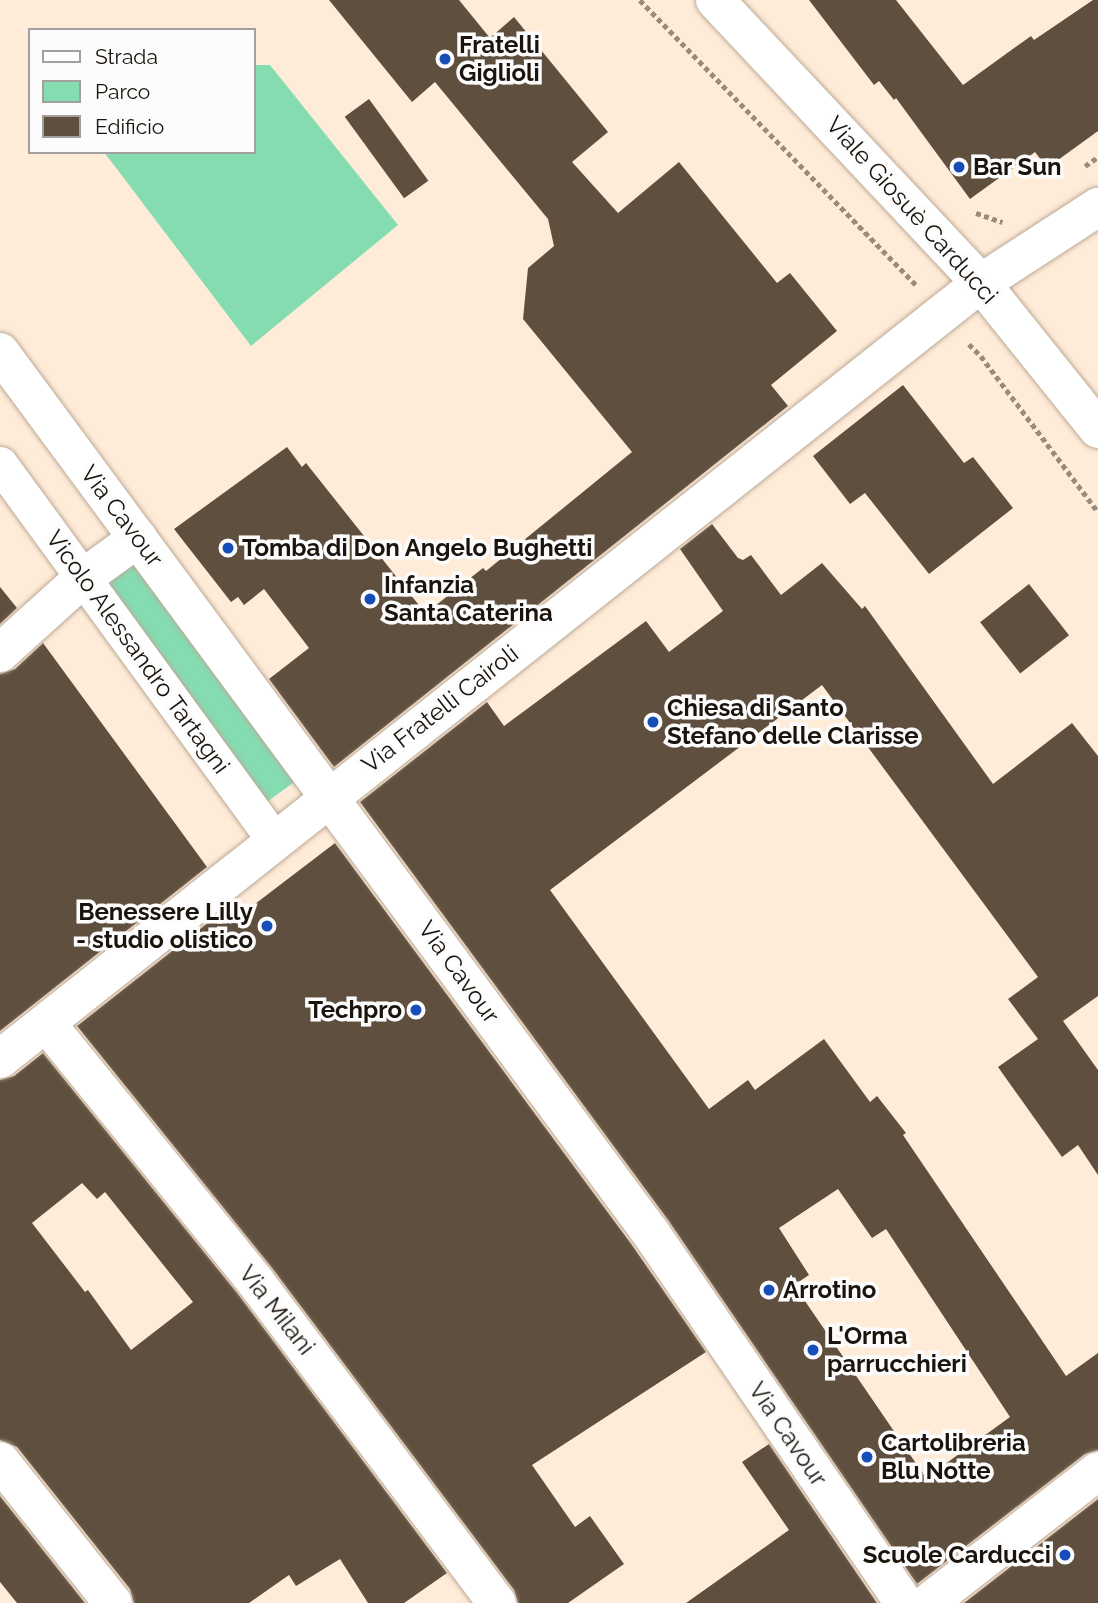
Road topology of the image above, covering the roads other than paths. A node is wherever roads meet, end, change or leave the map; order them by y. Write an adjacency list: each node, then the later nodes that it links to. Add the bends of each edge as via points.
1 (715, 0): 3 (street, Viale Giosuè Carducci)
2 (1098, 207): 3 (street, Via Fratelli Cairoli)
3 (981, 284): 5 (street, Viale Giosuè Carducci); 10 (street, Via Fratelli Cairoli)
4 (0, 352): 7 (street, Via Cavour)
5 (1098, 429)
6 (0, 464): 8 (street, Vicolo Alessandro Tartagni)
7 (138, 538): 8 (street); 10 (street, Via Cavour)
8 (83, 579): 9 (street); 11 (street, Vicolo Alessandro Tartagni)
9 (0, 653)
10 (330, 796): 11 (street, Via Fratelli Cairoli); 18 (street, Via Cavour, via 650,1232)
11 (275, 841): 12 (street, Via Fratelli Cairoli)
12 (47, 1024): 13 (street, Via Fratelli Cairoli); 17 (street, Via Milani, via 255,1281)
13 (0, 1059)
14 (0, 1461): 16 (street)
15 (1098, 1471): 19 (street)
16 (113, 1603)
17 (497, 1603)
18 (904, 1603)
19 (928, 1603)

